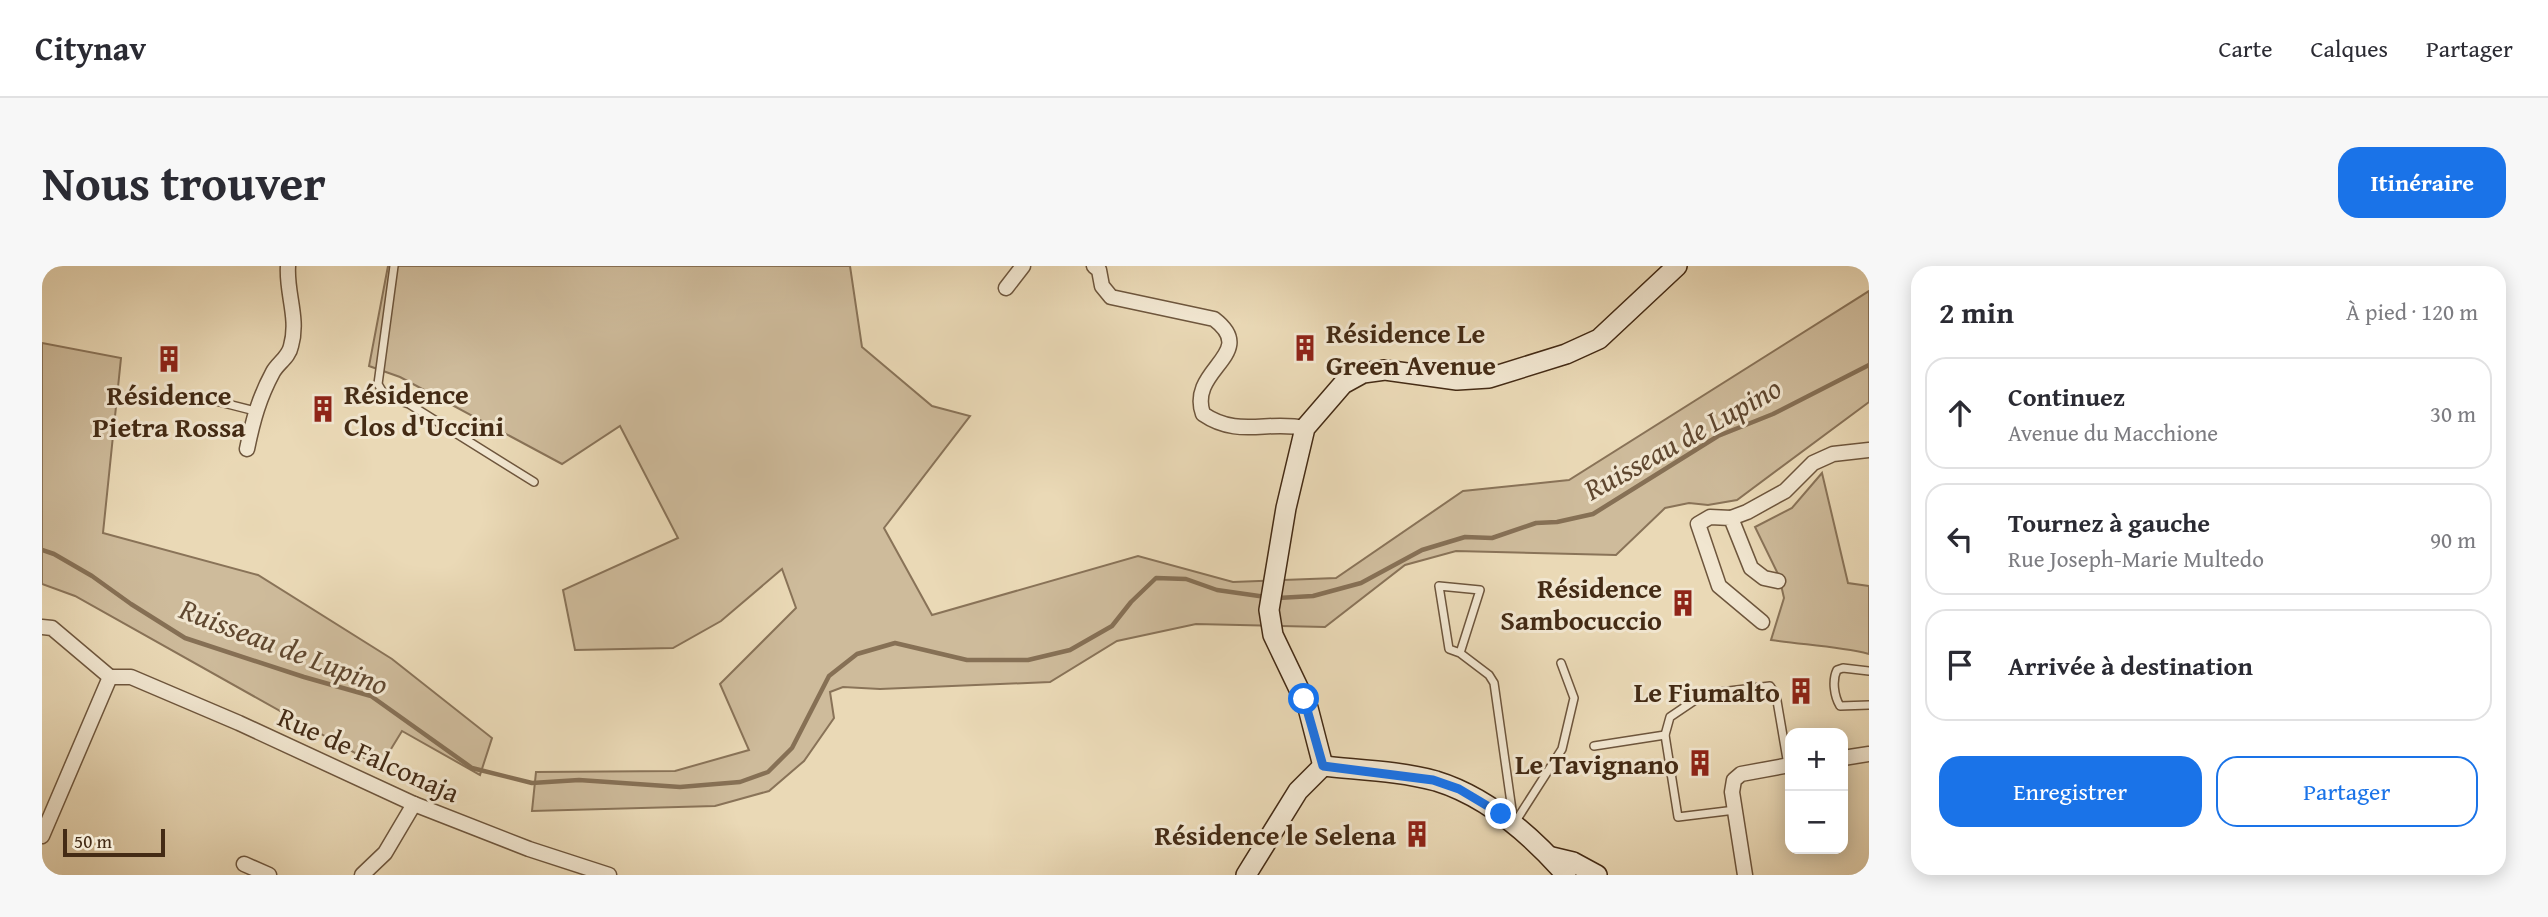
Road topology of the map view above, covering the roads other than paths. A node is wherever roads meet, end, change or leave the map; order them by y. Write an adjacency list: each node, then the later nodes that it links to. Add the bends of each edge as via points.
1 (288, 266): 8 (street, via 294,311 291,346 274,369)
2 (394, 266): 12 (lane, via 378,384 384,396 408,404)
3 (1023, 266): 6 (street)
4 (1094, 266): 9 (street, via 1111,297 1214,319 1225,328 1230,339 1227,353 1199,396 1203,414 1217,424 1242,428)
5 (1677, 266): 9 (main road, via 1599,339 1566,354 1480,379 1385,370 1363,373 1343,384)
6 (1006, 288)
7 (200, 397): 8 (lane)
8 (255, 411): 10 (street)
9 (1305, 428): 27 (main road, via 1269,610 1273,635 1308,708)
10 (247, 449)
11 (1869, 450): 13 (street, via 1833,454 1814,463 1785,491)
12 (534, 482)
13 (1731, 518): 14 (street, via 1751,568); 15 (street, via 1710,517 1701,521 1698,529 1719,586)
14 (1778, 581)
15 (1762, 622)
16 (42, 627): 20 (street, via 52,628)
17 (1460, 653): 17 (lane, via 1480,590 1439,586 1449,649); 31 (lane, via 1494,683)
18 (1561, 663): 31 (lane, via 1574,698 1562,749)
19 (1869, 671): 21 (lane, via 1837,670 1834,683 1840,706)
20 (110, 677): 29 (street, Rue de Falconaja, via 131,677); 32 (street)
21 (1869, 705)
22 (1665, 735): 23 (lane, via 1670,717 1704,694 1770,686 1776,695); 24 (lane); 30 (lane, via 1678,817)
23 (1785, 743)
24 (1594, 746)
25 (1869, 754): 26 (street)
26 (1848, 757)
27 (1323, 766): 31 (main road, via 1433,780 1459,789); 38 (main road, via 1298,791)
28 (1785, 766): 30 (street, via 1741,774 1734,780)
29 (414, 804): 36 (street, via 385,853); 37 (street, Rue de Falconaja)
30 (1735, 810): 41 (street)
31 (1514, 825): 33 (main road)
32 (42, 836)
33 (1552, 857): 39 (main road); 40 (main road)
34 (244, 864): 35 (street)
35 (269, 875)
36 (362, 875)
37 (609, 875)
38 (1246, 875)
39 (1566, 875)
40 (1597, 875)
41 (1745, 875)

